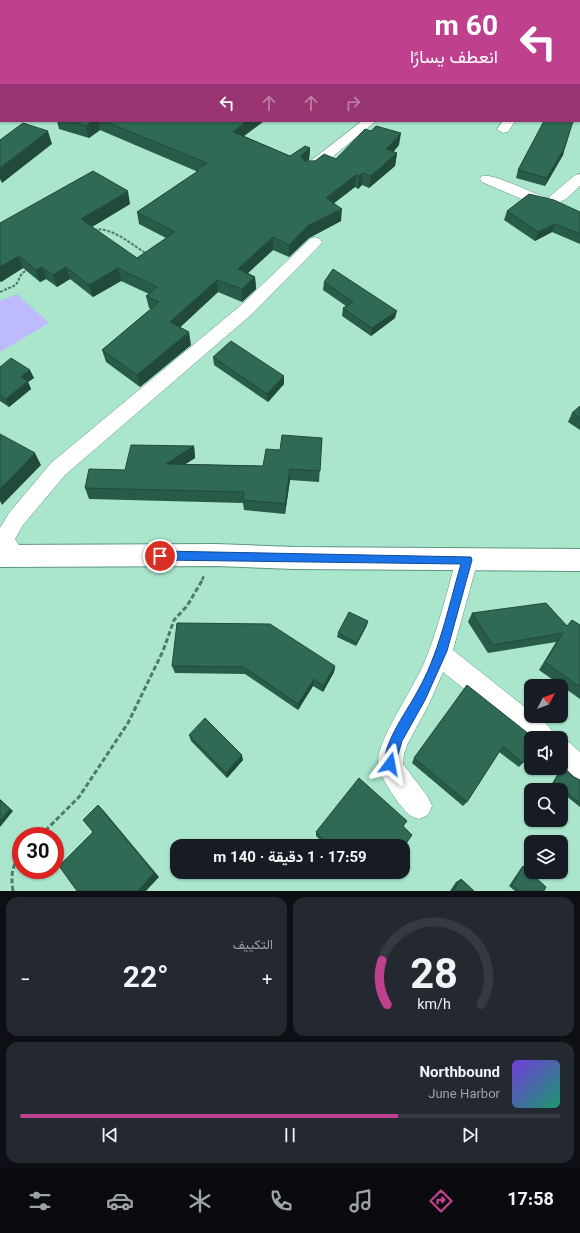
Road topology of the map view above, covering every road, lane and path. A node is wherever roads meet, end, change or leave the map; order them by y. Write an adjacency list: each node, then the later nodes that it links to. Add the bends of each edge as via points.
1 (369, 122): 2 (street)
2 (309, 169)
3 (580, 178): 4 (street, via 550,203)
4 (487, 179)
5 (91, 230): 7 (path, via 102,228)
6 (315, 242): 11 (street, via 246,310 58,468 16,518 4,540)
7 (149, 255)
8 (30, 269): 9 (path, via 22,273 16,285)
9 (0, 292)
10 (216, 555): 11 (main road); 12 (main road); 19 (path, via 187,606 174,620 163,651 128,723 80,798)
11 (8, 556)
12 (467, 560): 13 (main road); 14 (street)
13 (580, 560)
14 (439, 654): 15 (street); 18 (street, via 391,754 390,764 394,775)
15 (535, 731)
16 (568, 758): 17 (street)
17 (580, 769)
18 (419, 806)
19 (49, 827)
20 (12, 871): 21 (path)
21 (13, 891)

